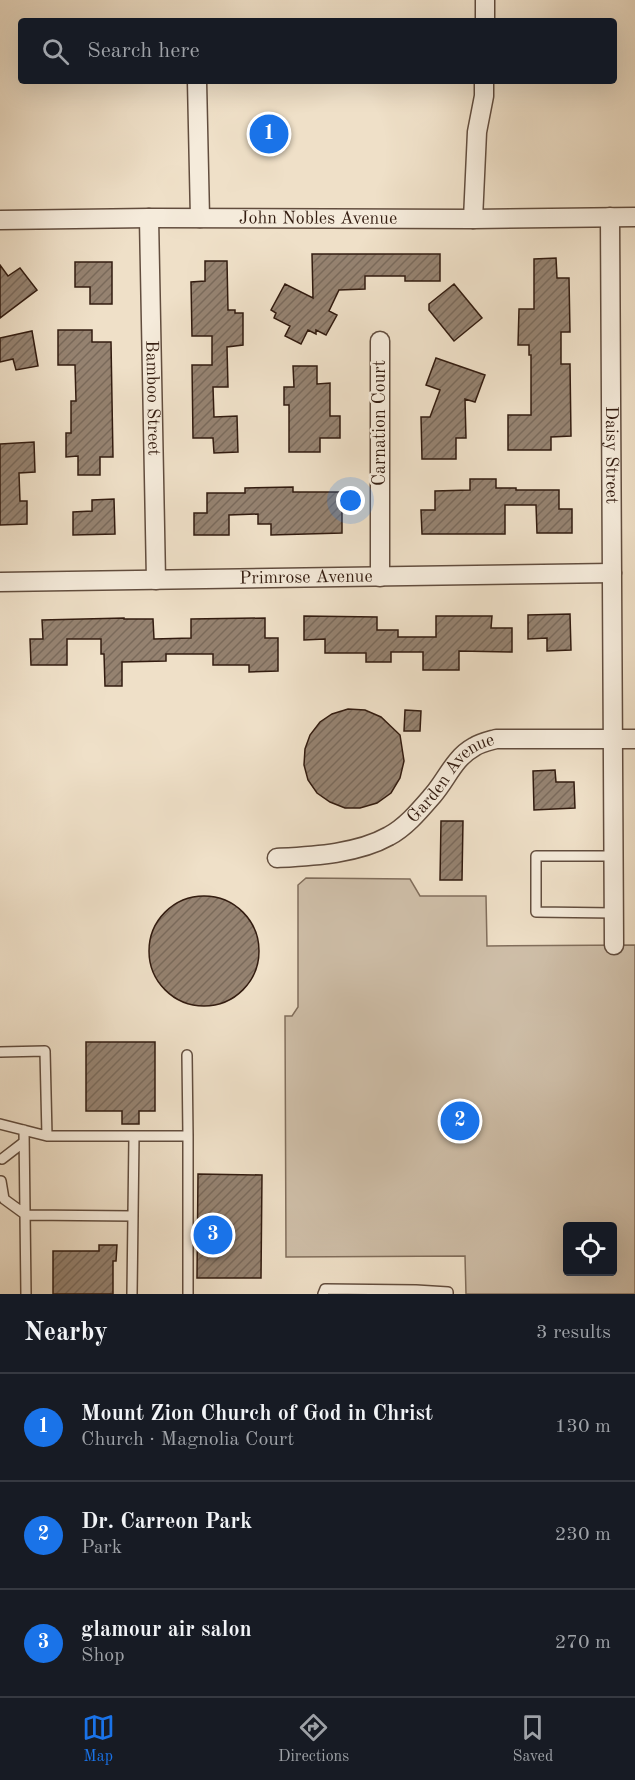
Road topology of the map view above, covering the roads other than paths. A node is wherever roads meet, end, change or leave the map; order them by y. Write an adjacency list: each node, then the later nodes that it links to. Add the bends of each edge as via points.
1 (485, 0): 2 (street)
2 (484, 18)
3 (197, 84): 8 (street)
4 (484, 84): 9 (street, via 477,132)
5 (610, 217): 6 (street, John Nobles Avenue); 9 (street, John Nobles Avenue); 12 (street, Daisy Street)
6 (635, 217)
7 (149, 218): 8 (street, John Nobles Avenue); 10 (street, John Nobles Avenue); 14 (street, Bamboo Street)
8 (200, 218): 9 (street, John Nobles Avenue)
9 (473, 219)
10 (0, 220)
11 (380, 341): 13 (street, Carnation Court)
12 (612, 573): 13 (street, Primrose Avenue); 16 (street, Daisy Street)
13 (380, 577): 14 (street, Primrose Avenue)
14 (156, 580): 15 (street, Primrose Avenue)
15 (0, 582)
16 (614, 739): 17 (street, Garden Avenue); 18 (street, Daisy Street); 19 (street, Garden Avenue, via 496,739 475,746 455,762 421,809 389,836 321,855)
17 (635, 739)
18 (614, 856): 20 (street, Daisy Street); 20 (lane, via 536,856 536,912)
19 (277, 858)
20 (614, 913): 21 (street, Daisy Street)
21 (614, 945)
22 (0, 1052): 26 (lane, via 45,1051)
23 (187, 1055): 28 (lane)
24 (0, 1124): 25 (lane)
25 (24, 1131): 26 (lane); 29 (lane)
26 (47, 1136): 27 (lane)
27 (134, 1136): 28 (lane); 33 (lane)
28 (188, 1136): 36 (lane)
29 (24, 1142): 30 (lane); 32 (lane)
30 (2, 1159)
31 (1, 1181): 32 (lane, via 4,1199)
32 (26, 1215): 33 (lane); 34 (lane)
33 (133, 1216): 35 (lane)
34 (26, 1294)
35 (132, 1294)
36 (188, 1294)
37 (323, 1294): 38 (lane, via 325,1289 348,1289)
38 (448, 1294)

